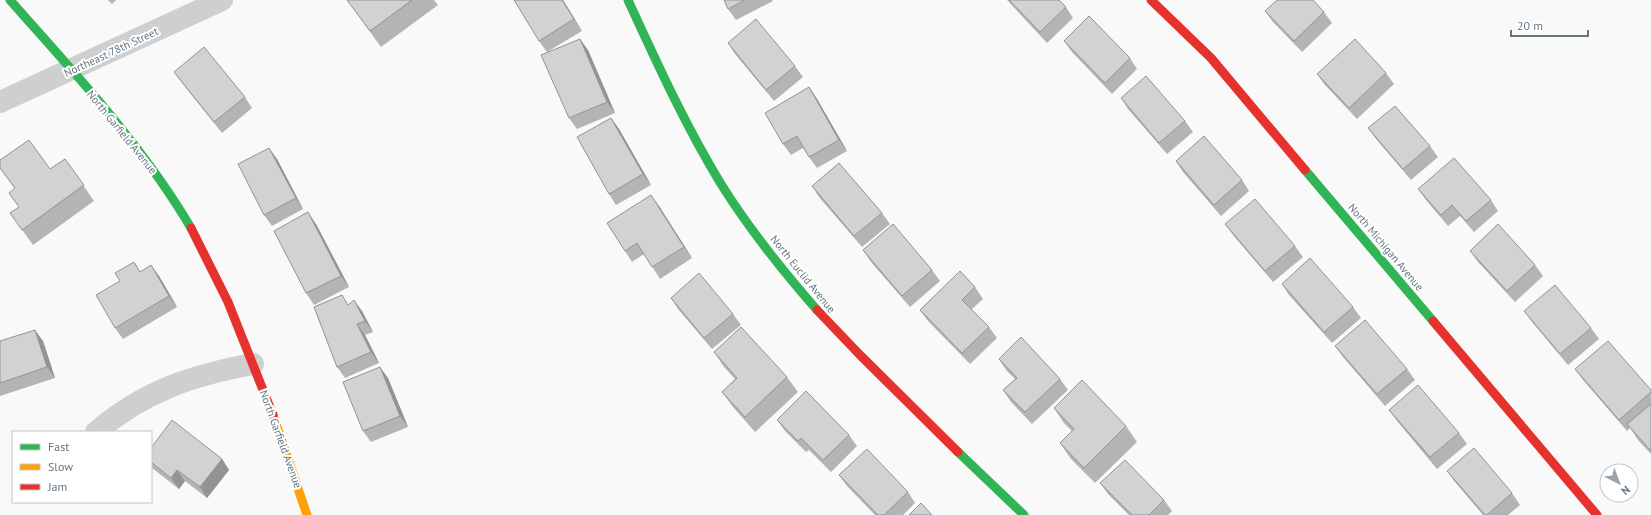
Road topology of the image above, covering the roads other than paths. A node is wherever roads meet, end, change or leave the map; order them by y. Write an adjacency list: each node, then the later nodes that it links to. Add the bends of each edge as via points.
1 (10, 0): 5 (street, North Garfield Avenue)
2 (222, 0): 5 (street, Northeast 78th Street)
3 (628, 0): 10 (street, North Euclid Avenue, via 673,98 704,156 738,211 777,264 841,338)
4 (1151, 0): 11 (street, North Michigan Avenue, via 1211,58)
5 (71, 70): 6 (street, Northeast 78th Street); 7 (street, North Garfield Avenue, via 134,143 166,186 193,230 227,298)
6 (0, 102)
7 (253, 364): 8 (street, via 214,371 176,383 140,400); 9 (street, North Garfield Avenue, via 292,466)
8 (97, 431)
9 (307, 515)
10 (1024, 515)
11 (1597, 515)

